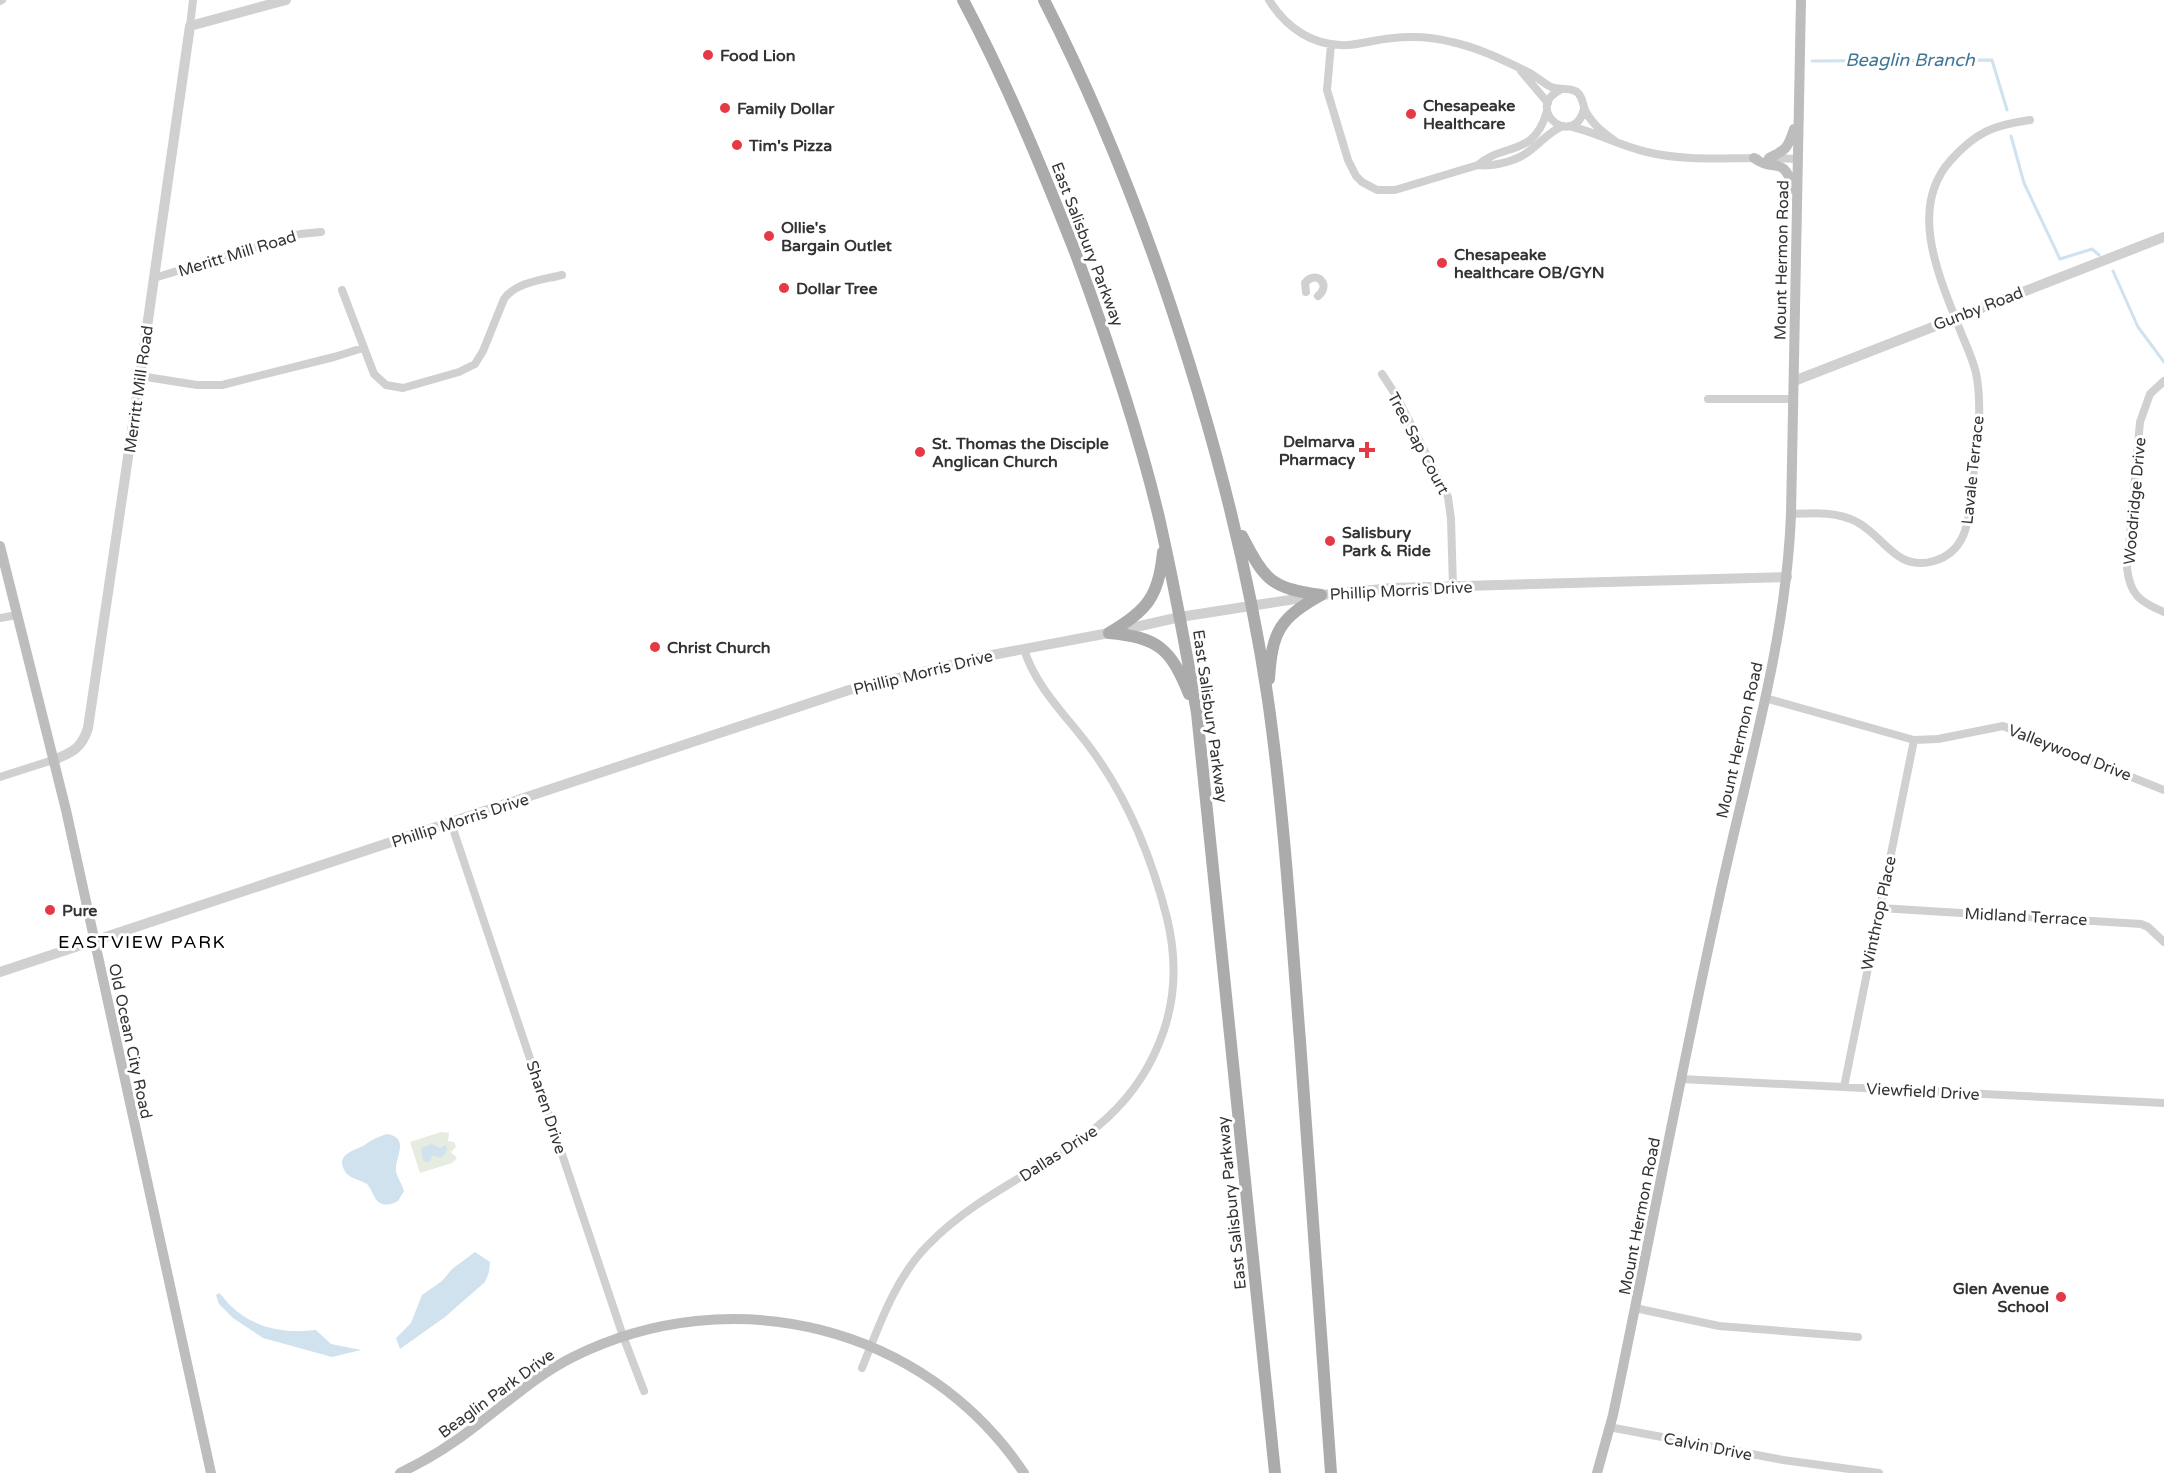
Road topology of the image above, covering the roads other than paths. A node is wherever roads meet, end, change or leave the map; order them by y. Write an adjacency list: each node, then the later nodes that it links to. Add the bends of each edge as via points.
1 (193, 0): 7 (street, Merritt Mill Road)
2 (286, 0): 7 (street)
3 (963, 0): 39 (main road, East Salisbury Parkway, via 1038,159 1082,273 1123,389)
4 (1044, 0): 38 (main road, via 1100,119 1149,243 1198,391)
5 (1269, 0): 8 (street, via 1291,27)
6 (1801, 0): 13 (main road, Mount Hermon Road)
7 (190, 26): 25 (street, Merritt Mill Road)
8 (1331, 44): 9 (street, via 1418,37 1446,40 1485,51); 20 (street, via 1327,90 1351,168 1362,182 1377,190 1392,191)
9 (1518, 68): 10 (street); 11 (street)
10 (1560, 90): 11 (street, via 1550,97); 12 (street, via 1576,91)
11 (1548, 107): 15 (street, via 1552,120); 20 (street, via 1540,129 1528,142 1486,158)
12 (1584, 110): 15 (street, via 1580,120); 16 (street)
13 (1798, 117): 18 (main road, via 1789,145); 19 (main road, Mount Hermon Road)
14 (2030, 120): 29 (street, Lavale Terrace, via 1996,126 1979,135 1957,153 1935,184 1928,211 1929,230)
15 (1566, 126): 16 (street); 20 (street, via 1550,132 1521,156 1488,166)
16 (1615, 141): 17 (street, via 1669,156)
17 (1754, 158): 18 (street); 21 (main road, via 1762,164 1784,168)
18 (1769, 158): 19 (street)
19 (1798, 159): 21 (main road, Mount Hermon Road)
20 (1478, 165)
21 (1797, 196): 33 (main road, Mount Hermon Road)
22 (321, 232): 25 (street, Meritt Mill Road, via 300,234)
23 (2164, 237): 29 (street, Gunby Road)
24 (562, 275): 30 (street, via 509,292 479,358 459,372 395,388 374,374)
25 (154, 278): 32 (street, Merritt Mill Road)
26 (342, 290): 30 (street)
27 (1306, 292): 28 (street, via 1305,283 1315,277 1324,286)
28 (1317, 296)
29 (1955, 317): 33 (street, Gunby Road); 37 (street, Lavale Terrace, via 1976,371 1978,401 1967,530 1959,545 1945,556 1916,563 1898,556 1868,529 1846,518 1819,513)
30 (363, 348): 32 (street, via 222,385)
31 (1382, 374): 42 (street, Tree Sap Court, via 1448,497)
32 (140, 376): 55 (street, Merritt Mill Road, via 87,728 79,748)
33 (1794, 381): 36 (main road, Mount Hermon Road)
34 (2164, 381): 45 (street, Woodridge Drive, via 2150,394 2140,422 2127,568 2134,593)
35 (1708, 399): 36 (street)
36 (1792, 399): 37 (main road, Mount Hermon Road)
37 (1791, 514): 41 (main road, Mount Hermon Road)
38 (1233, 521): 43 (main road, via 1265,576 1292,590); 44 (main road)
39 (1164, 540): 47 (main road, East Salisbury Parkway); 49 (main road, via 1153,594 1138,615)
40 (0, 546): 46 (main road, Old Ocean City Road)
41 (1787, 577): 42 (street, Phillip Morris Drive); 52 (main road, Mount Hermon Road)
42 (1453, 587): 43 (street, Phillip Morris Drive)
43 (1321, 595): 44 (street, Phillip Morris Drive); 51 (main road, via 1294,611 1274,638)
44 (1251, 605): 47 (street, Phillip Morris Drive); 51 (main road)
45 (2164, 612)
46 (17, 615): 48 (street); 55 (main road, Old Ocean City Road)
47 (1180, 617): 49 (street, Phillip Morris Drive); 53 (main road, East Salisbury Parkway)
48 (0, 618)
49 (1109, 633): 50 (street, Phillip Morris Drive); 53 (main road, via 1135,635 1167,654)
50 (1024, 649): 58 (street, Phillip Morris Drive, via 849,690); 69 (street, Dallas Drive, via 1035,677 1114,782 1142,840 1172,938 1174,974 1170,1009 1155,1055 1121,1105 1083,1139 971,1210 928,1245 900,1285)
51 (1267, 698): 77 (main road, via 1283,823)
52 (1765, 699): 54 (street, Valleywood Drive); 63 (main road, Mount Hermon Road)
53 (1197, 713): 76 (main road, East Salisbury Parkway)
54 (1914, 740): 57 (street, Valleywood Drive, via 2003,726); 59 (street, Winthrop Place)
55 (53, 760): 56 (street); 60 (main road, Old Ocean City Road)
56 (0, 777)
57 (2164, 790)
58 (451, 823): 60 (street, Phillip Morris Drive); 67 (street, Sharen Drive)
59 (1880, 908): 61 (street, Midland Terrace, via 2141,924); 64 (street, Winthrop Place)
60 (94, 942): 62 (street, Phillip Morris Drive); 73 (main road, Old Ocean City Road)
61 (2164, 942)
62 (0, 972)
63 (1681, 1079): 64 (street, Viewfield Drive); 66 (main road, Mount Hermon Road)
64 (1844, 1087): 65 (street, Viewfield Drive)
65 (2164, 1103)
66 (1635, 1308): 68 (street, via 1719,1326); 72 (main road, Mount Hermon Road)
67 (623, 1336): 69 (main road, Beaglin Park Drive, via 688,1321 744,1318 810,1327); 71 (street, Sharen Drive); 74 (main road, Beaglin Park Drive, via 544,1373 455,1441)
68 (1858, 1337)
69 (871, 1347): 70 (street, Dallas Drive); 75 (main road, Beaglin Park Drive, via 913,1368 953,1396 992,1432)
70 (862, 1368)
71 (644, 1391)
72 (1609, 1427): 78 (main road, Mount Hermon Road); 79 (street, Calvin Drive, via 1783,1460)
73 (211, 1473)
74 (400, 1473)
75 (1024, 1473)
76 (1275, 1473)
77 (1331, 1473)
78 (1597, 1473)
79 (1879, 1473)

